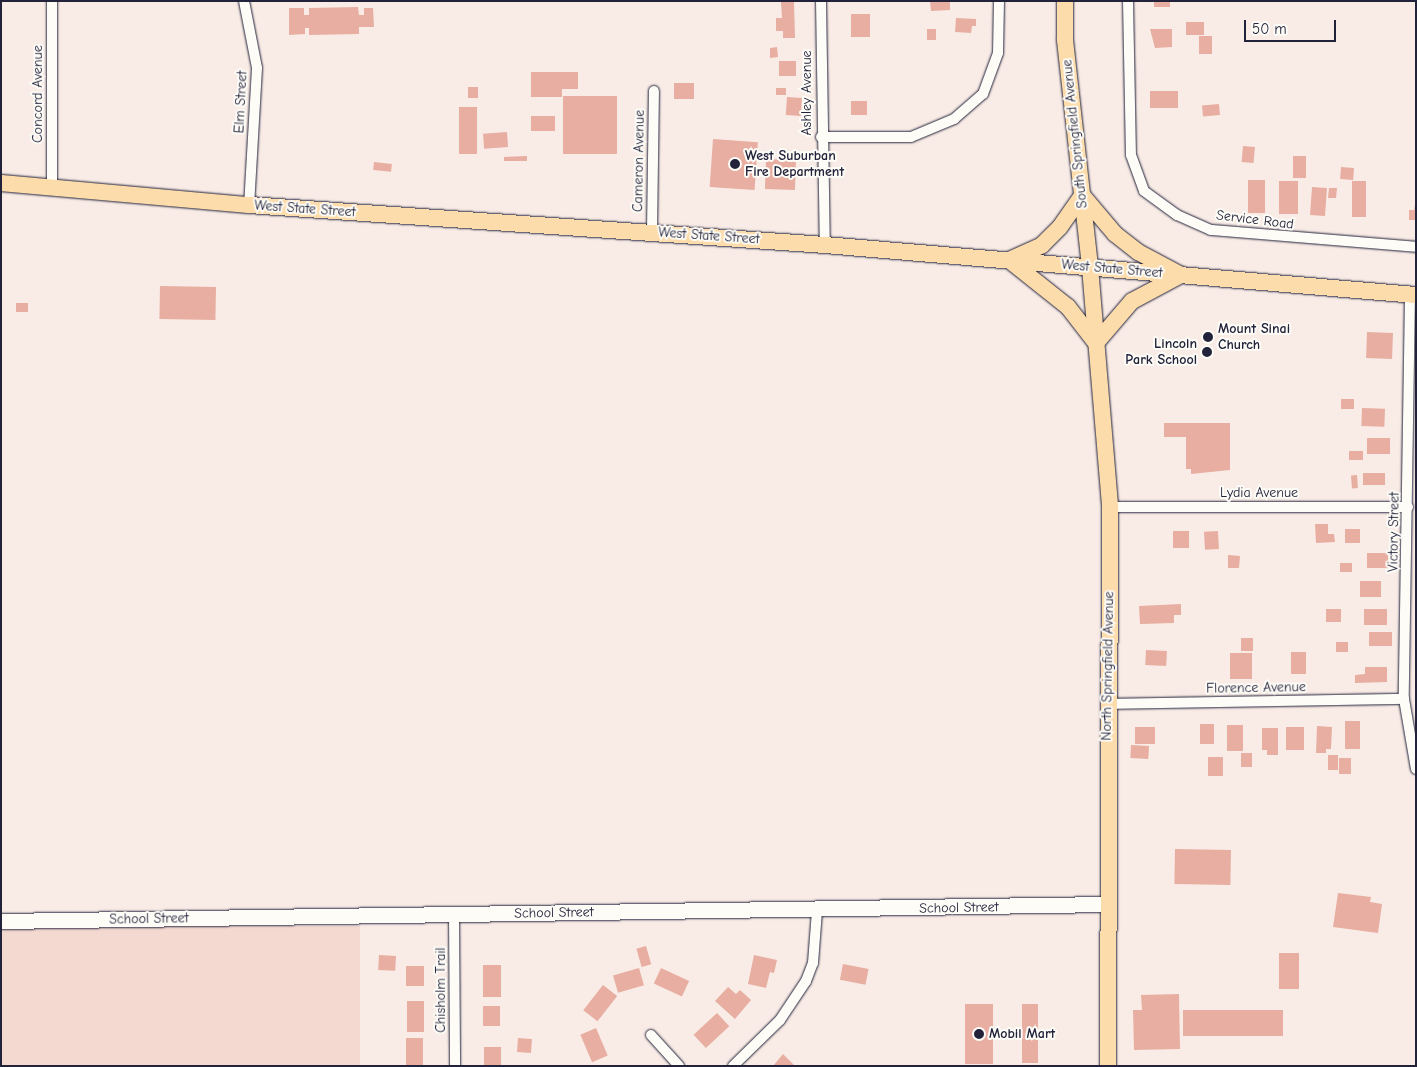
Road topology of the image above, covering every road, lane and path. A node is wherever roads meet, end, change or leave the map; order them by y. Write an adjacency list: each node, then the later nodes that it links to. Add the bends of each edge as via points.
1 (52, 1): 10 (street, Concord Avenue)
2 (244, 1): 12 (street, Elm Street, via 257,68)
3 (821, 1): 8 (street, Ashley Avenue)
4 (999, 1): 8 (street, via 998,53 983,94 954,119 911,137)
5 (1065, 1): 11 (main road, South Springfield Avenue, via 1065,40)
6 (1128, 1): 15 (street, Service Road, via 1131,155 1144,191 1177,215 1211,230)
7 (654, 91): 13 (street, Cameron Avenue)
8 (821, 137): 14 (street, Ashley Avenue)
9 (1, 183): 10 (main road, West State Street)
10 (52, 186): 12 (main road, West State Street)
11 (1082, 194): 16 (main road, via 1060,227 1042,245); 17 (main road, South Springfield Avenue); 18 (main road, via 1115,234 1138,252)
12 (249, 205): 13 (main road, West State Street)
13 (652, 231): 14 (main road, West State Street)
14 (825, 245): 16 (main road, West State Street)
15 (1416, 247)
16 (1009, 260): 17 (main road, West State Street); 20 (main road, via 1068,307)
17 (1090, 267): 18 (main road, West State Street); 20 (main road, North Springfield Avenue)
18 (1181, 275): 19 (main road, West State Street); 20 (main road, via 1132,301)
19 (1413, 295): 22 (street, Victory Street)
20 (1096, 343): 21 (main road, North Springfield Avenue)
21 (1110, 507): 22 (street, Lydia Avenue); 24 (main road, North Springfield Avenue)
22 (1408, 508): 23 (street, Victory Street)
23 (1404, 699): 24 (street, Florence Avenue); 25 (street, Victory Street)
24 (1108, 704): 26 (main road, North Springfield Avenue)
25 (1416, 769)
26 (1106, 904): 27 (main road, School Street); 34 (main road, North Springfield Avenue)
27 (817, 911): 28 (main road, School Street); 33 (street, via 813,964 806,981 780,1020)
28 (454, 914): 29 (main road, School Street); 31 (street, Chisholm Trail)
29 (1, 921)
30 (651, 1035): 32 (street)
31 (455, 1066)
32 (679, 1066)
33 (733, 1066)
34 (1108, 1066)

